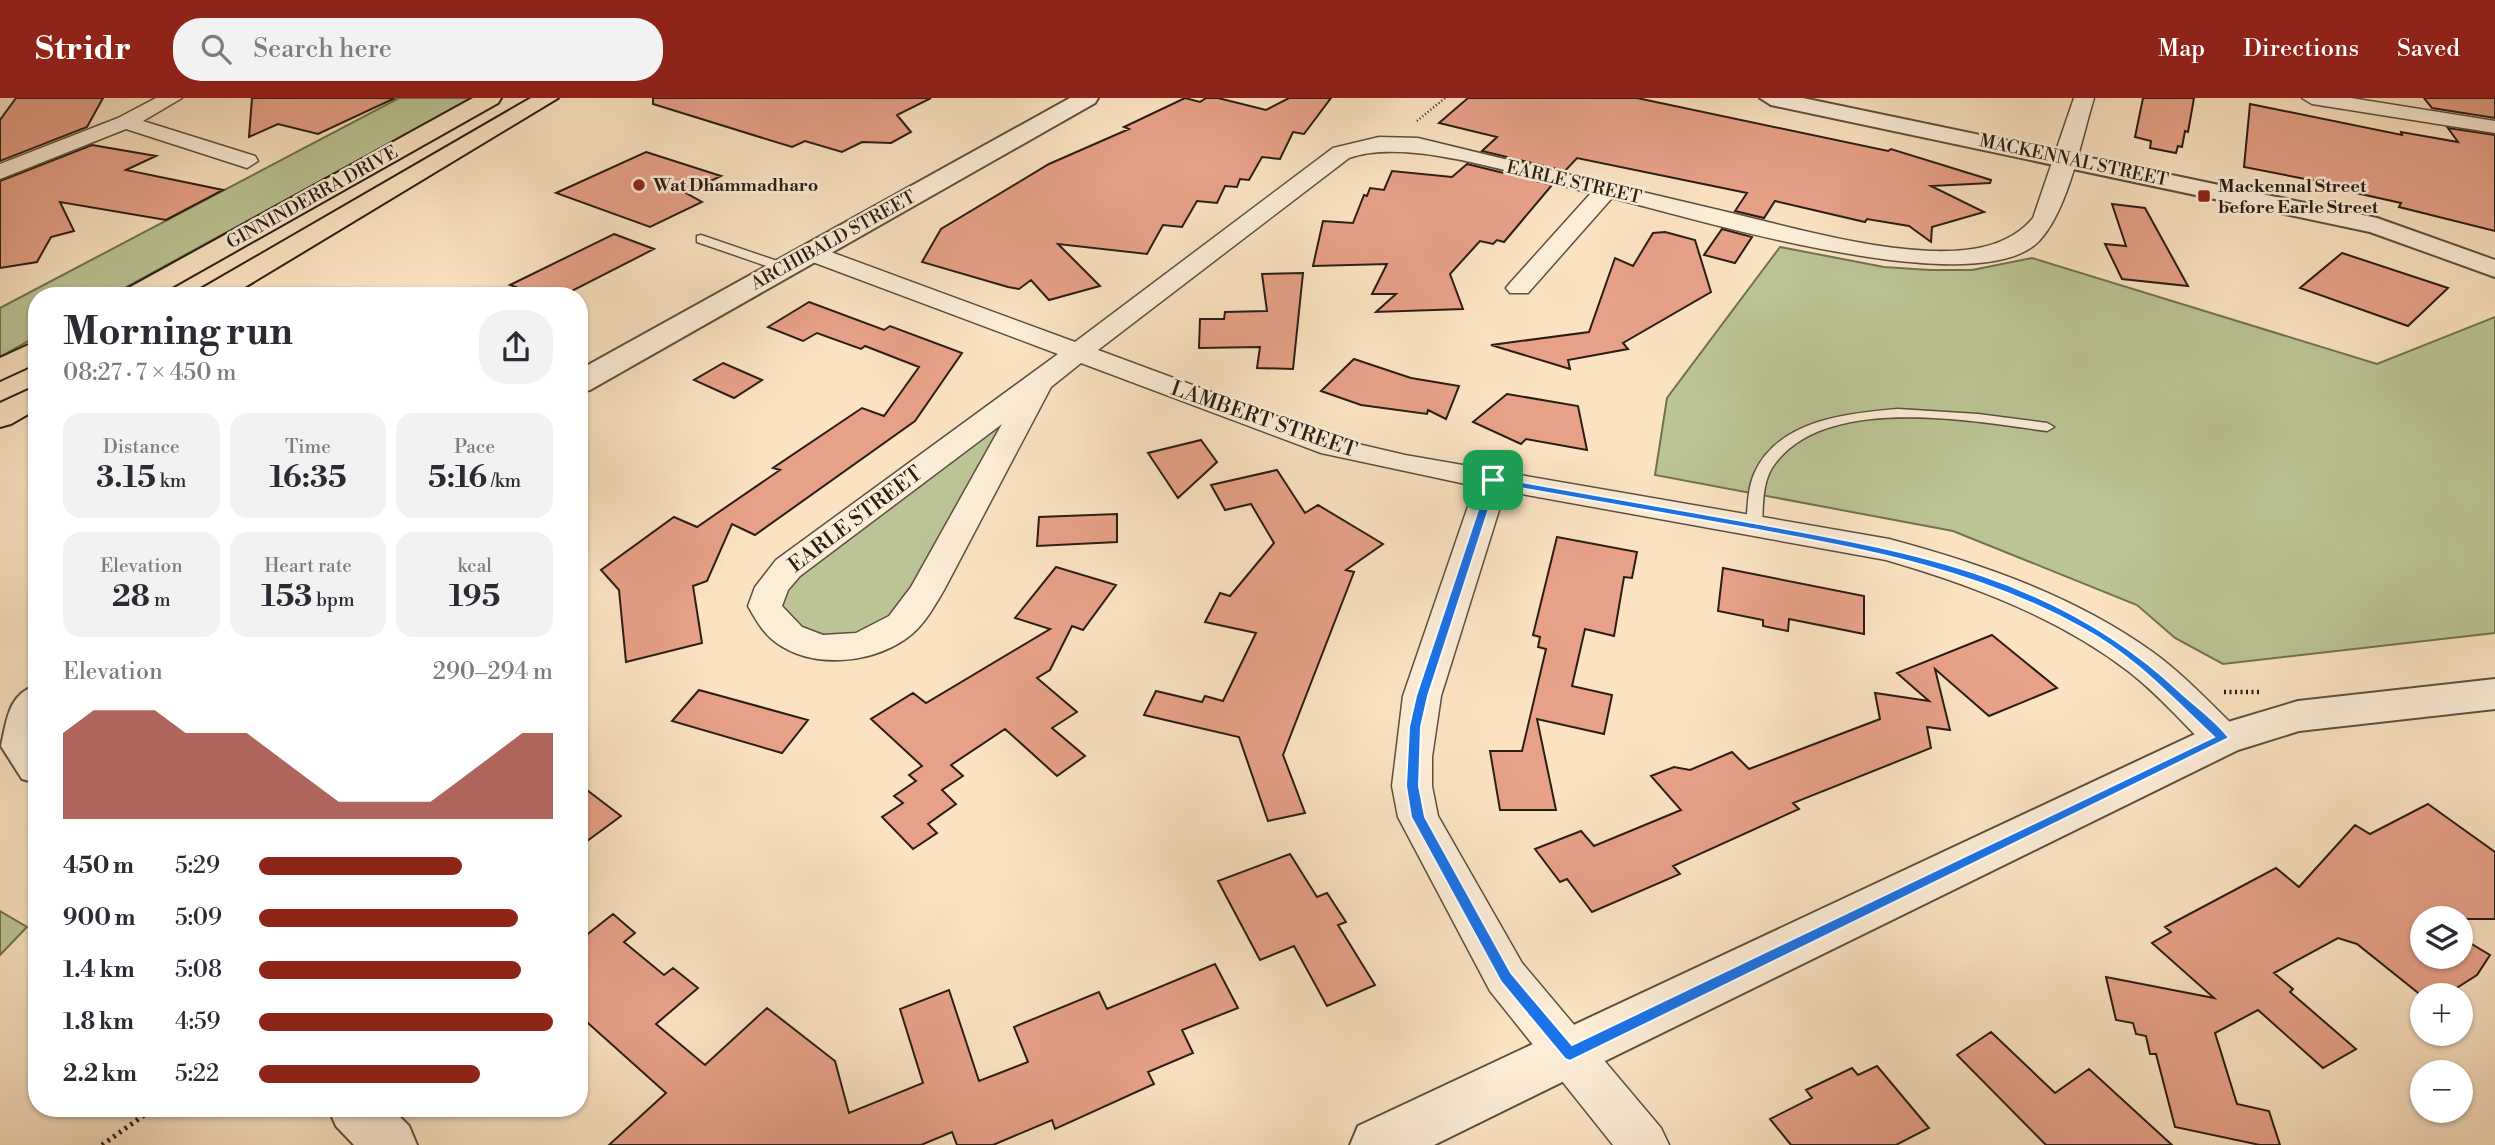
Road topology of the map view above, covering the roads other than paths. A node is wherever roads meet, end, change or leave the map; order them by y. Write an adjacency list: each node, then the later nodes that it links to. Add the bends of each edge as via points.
1 (172, 98): 8 (street)
2 (490, 98): 18 (main road, GINNINDERRA DRIVE)
3 (547, 98): 19 (main road, GINNINDERRA DRIVE)
4 (1087, 98): 15 (street, ARCHIBALD STREET)
5 (1771, 98): 10 (street, MACKENNAL STREET)
6 (2084, 98): 10 (street, EARLE STREET)
7 (2312, 98): 9 (street)
8 (125, 122): 11 (street); 12 (street)
9 (2495, 127)
10 (2064, 158): 13 (street, EARLE STREET, via 2044,219 2029,238 1973,256 1891,255); 17 (street, MACKENNAL STREET, via 2377,226)
11 (247, 161)
12 (0, 172)
13 (1607, 190): 20 (street); 21 (street, EARLE STREET, via 1418,145 1359,146 1341,153)
14 (702, 239): 16 (lane)
15 (811, 253): 16 (street, ARCHIBALD STREET); 21 (street, LAMBERT STREET)
16 (785, 268): 24 (street, ARCHIBALD STREET)
17 (2495, 269)
18 (151, 287)
19 (224, 287)
20 (1519, 288)
21 (1078, 352): 25 (street, EARLE STREET); 29 (street, LAMBERT STREET, via 1332,447)
22 (28, 355): 23 (main road)
23 (0, 371)
24 (588, 378)
25 (1039, 382): 25 (street, EARLE STREET, via 789,568 772,587 765,606 773,623 786,635 827,648 875,640 898,627 927,590)
26 (28, 400): 27 (main road)
27 (0, 416)
28 (2047, 427): 30 (lane, via 1948,414 1888,414 1806,429 1783,444 1765,466)
29 (1493, 480): 30 (street, LAMBERT STREET); 35 (street, via 1422,696 1415,727 1412,786 1418,817 1506,977)
30 (1754, 526): 33 (street, LAMBERT STREET, via 1889,550 1966,572 2038,601 2090,627 2143,664)
31 (2495, 694): 33 (street, via 2312,713)
32 (28, 716): 34 (street, via 22,746)
33 (2223, 738): 35 (street)
34 (28, 755)
35 (1570, 1054): 38 (street); 39 (street)
36 (364, 1117): 37 (street)
37 (390, 1145)
38 (1377, 1145)
39 (1644, 1145)

